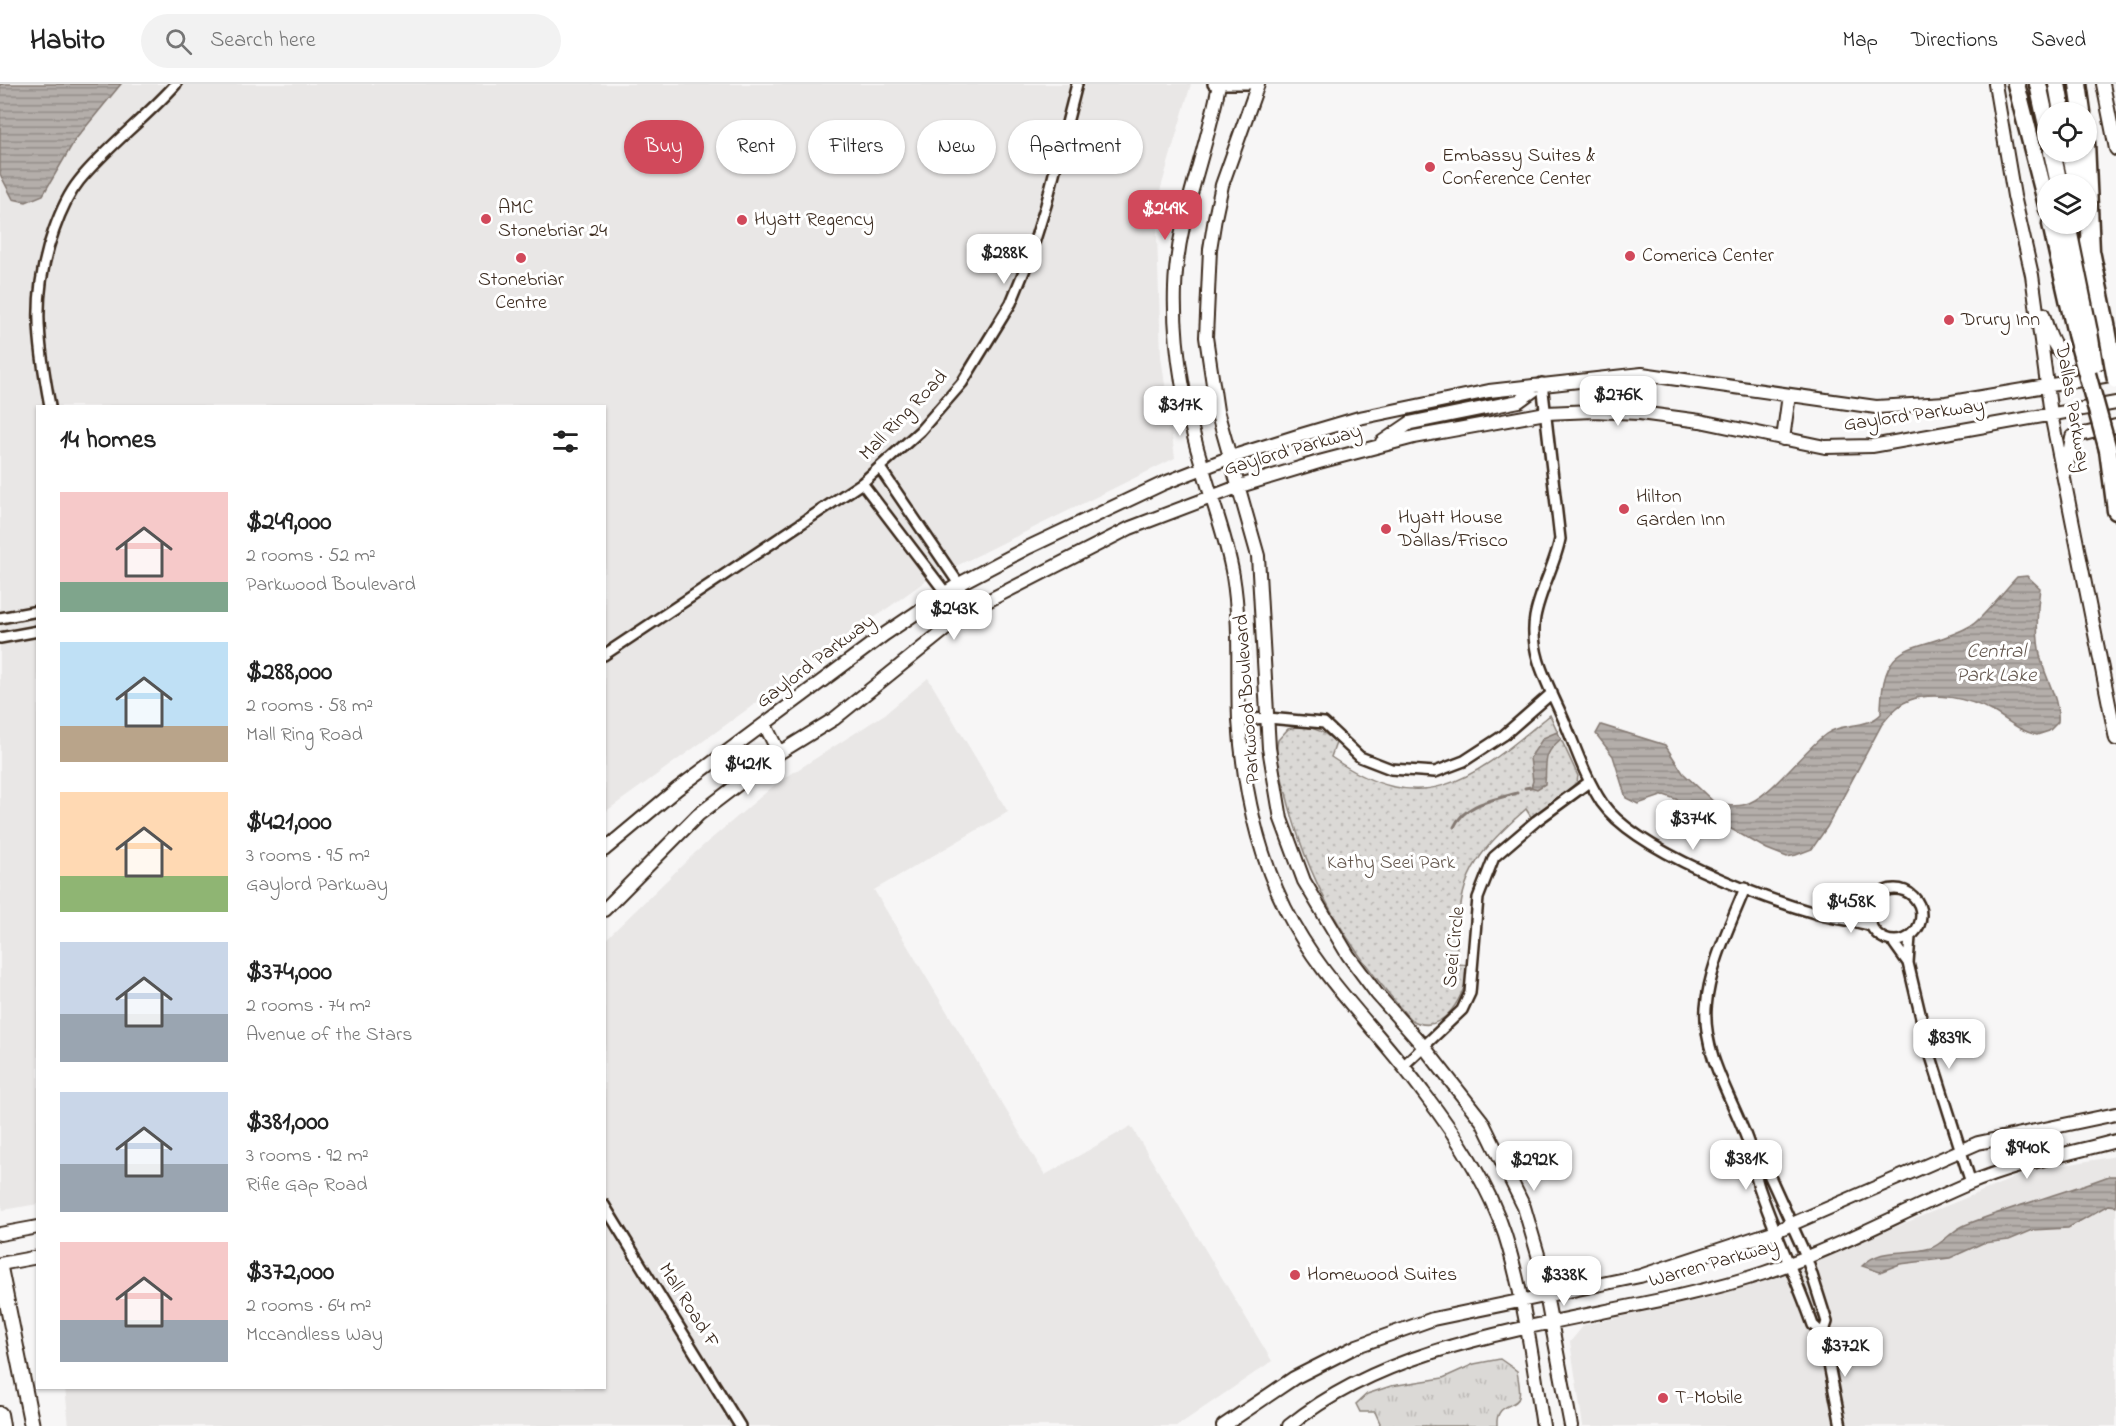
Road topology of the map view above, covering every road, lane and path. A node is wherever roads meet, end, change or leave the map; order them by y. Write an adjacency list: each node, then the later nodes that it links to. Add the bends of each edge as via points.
1 (176, 84): 31 (street, via 81,179 55,227 38,291 38,338)
2 (1077, 84): 38 (street, Mall Ring Road, via 1042,220 1011,303 962,383 920,431)
3 (1214, 84): 4 (street)
4 (1219, 84): 5 (street); 39 (main road, Parkwood Boulevard, via 1186,204 1175,287 1178,354)
5 (1258, 84): 37 (main road, Parkwood Boulevard, via 1222,185 1210,249 1206,337 1217,411)
6 (1995, 84): 22 (main road, Dallas Parkway)
7 (2016, 84): 17 (highway)
8 (2038, 84): 12 (highway)
9 (2057, 84): 13 (highway)
10 (2078, 84): 14 (highway)
11 (2103, 84): 15 (main road)
12 (2042, 102)
13 (2060, 102)
14 (2081, 102)
15 (2116, 149)
16 (2087, 162): 21 (highway)
17 (2039, 174)
18 (2054, 234): 23 (highway)
19 (2068, 234): 23 (highway)
20 (2088, 234): 21 (highway)
21 (2091, 251): 26 (highway, bridge)
22 (2032, 275): 24 (main road, via 2046,324 2056,348 2066,358); 28 (main road, Dallas Parkway)
23 (2082, 333): 44 (highway, bridge)
24 (2116, 350)
25 (2116, 374): 28 (main road, Gaylord Parkway)
26 (2116, 381)
27 (1542, 383): 29 (main road, Gaylord Parkway, via 1642,374); 32 (street); 36 (main road, via 1519,401 1410,423); 37 (main road, Gaylord Parkway, via 1359,418)
28 (2047, 386): 29 (main road, Gaylord Parkway, via 1946,403 1876,407); 33 (main road, Dallas Parkway)
29 (1788, 395): 35 (main road)
30 (2116, 403): 33 (main road, Gaylord Parkway)
31 (50, 405)
32 (1546, 414): 35 (main road, Gaylord Parkway, via 1640,413); 36 (main road, Gaylord Parkway); 53 (street, via 1560,539 1535,618 1537,662)
33 (2051, 414): 35 (main road, Gaylord Parkway, via 1872,446 1826,447); 40 (main road, Dallas Parkway)
34 (2116, 426): 40 (main road, via 2072,437)
35 (1783, 439)
36 (1374, 448): 42 (main road, Gaylord Parkway)
37 (1231, 457): 39 (main road, Gaylord Parkway); 42 (main road, Parkwood Boulevard)
38 (880, 468): 41 (street, Mall Ring Road); 45 (street)
39 (1202, 468): 43 (main road, Parkwood Boulevard); 45 (main road, Gaylord Parkway, via 1029,547)
40 (2065, 481): 57 (main road, Dallas Parkway)
41 (862, 483): 46 (street); 52 (street, Mall Ring Road)
42 (1240, 486): 43 (main road, Gaylord Parkway); 54 (main road, Parkwood Boulevard, via 1258,556)
43 (1211, 496): 48 (main road, Gaylord Parkway, via 1130,528); 55 (main road, Parkwood Boulevard, via 1223,531 1237,600)
44 (2116, 510)
45 (959, 584): 46 (main road, Gaylord Parkway); 48 (street)
46 (945, 592): 48 (street); 56 (main road, Gaylord Parkway)
47 (36, 611): 49 (street)
48 (968, 611): 58 (main road, Gaylord Parkway, via 834,719)
49 (0, 618)
50 (36, 631): 51 (street)
51 (0, 638)
52 (606, 654)
53 (1551, 693): 54 (street, via 1503,735 1464,761 1435,772 1391,769 1360,757 1324,723); 59 (street)
54 (1268, 718): 55 (street); 69 (main road, Parkwood Boulevard, via 1281,819 1304,880 1348,955)
55 (1239, 720): 70 (main road, Parkwood Boulevard, via 1259,839 1284,905 1339,992)
56 (765, 725): 58 (main road); 60 (main road, Gaylord Parkway, via 677,789)
57 (2116, 739)
58 (779, 753): 62 (main road, Gaylord Parkway, via 698,815)
59 (1589, 782): 61 (street, via 1621,824 1660,850); 69 (street, Seei Circle, via 1494,857 1478,898 1470,993 1462,1010)
60 (606, 848)
61 (1745, 888): 64 (street, via 1820,915); 73 (street, via 1714,967 1706,1008 1707,1027 1724,1089)
62 (606, 908)
63 (1870, 908): 64 (street); 65 (street); 66 (street, via 1885,891 1900,890 1914,897 1921,910 1920,925)
64 (1838, 917): 65 (street)
65 (1871, 926): 67 (street, via 1876,934)
66 (1910, 937): 67 (street); 68 (street)
67 (1893, 942): 68 (street)
68 (1908, 963): 74 (street, via 1928,1047)
69 (1424, 1047): 70 (street, Seei Circle); 86 (main road, Parkwood Boulevard, via 1482,1121 1527,1214)
70 (1403, 1066): 87 (main road, Parkwood Boulevard, via 1456,1138 1485,1188 1504,1235)
71 (2116, 1114): 74 (main road, Warren Parkway, via 2001,1137)
72 (2116, 1142): 75 (main road, Warren Parkway)
73 (1748, 1144): 77 (street, via 1761,1157); 79 (street, via 1750,1162)
74 (1960, 1150): 75 (street); 77 (main road, Warren Parkway)
75 (1971, 1183): 81 (main road, Warren Parkway)
76 (606, 1209): 94 (street, Mall Road F)
77 (1791, 1224): 79 (main road, Warren Parkway); 81 (street)
78 (36, 1227): 80 (main road)
79 (1776, 1231): 84 (street); 86 (main road, Warren Parkway, via 1640,1276)
80 (0, 1234)
81 (1806, 1256): 84 (main road, Warren Parkway); 90 (street, via 1827,1322)
82 (36, 1257): 83 (main road)
83 (0, 1264)
84 (1790, 1264): 88 (main road, Warren Parkway, via 1708,1291); 90 (street, via 1813,1325)
85 (0, 1269): 93 (main road)
86 (1546, 1295): 87 (main road, Warren Parkway); 88 (main road, Parkwood Boulevard)
87 (1520, 1300): 89 (main road, Parkwood Boulevard); 95 (main road, Warren Parkway, via 1433,1319 1357,1346 1294,1378)
88 (1552, 1324): 89 (main road, Warren Parkway); 98 (main road, Parkwood Boulevard)
89 (1526, 1330): 96 (main road, Warren Parkway, via 1404,1362 1351,1384); 97 (main road, Parkwood Boulevard)
90 (1823, 1334): 99 (street)
91 (0, 1414): 92 (main road)
92 (3, 1426)
93 (32, 1426)
94 (740, 1426)
95 (1223, 1426)
96 (1289, 1426)
97 (1544, 1426)
98 (1571, 1426)
99 (1841, 1426)

